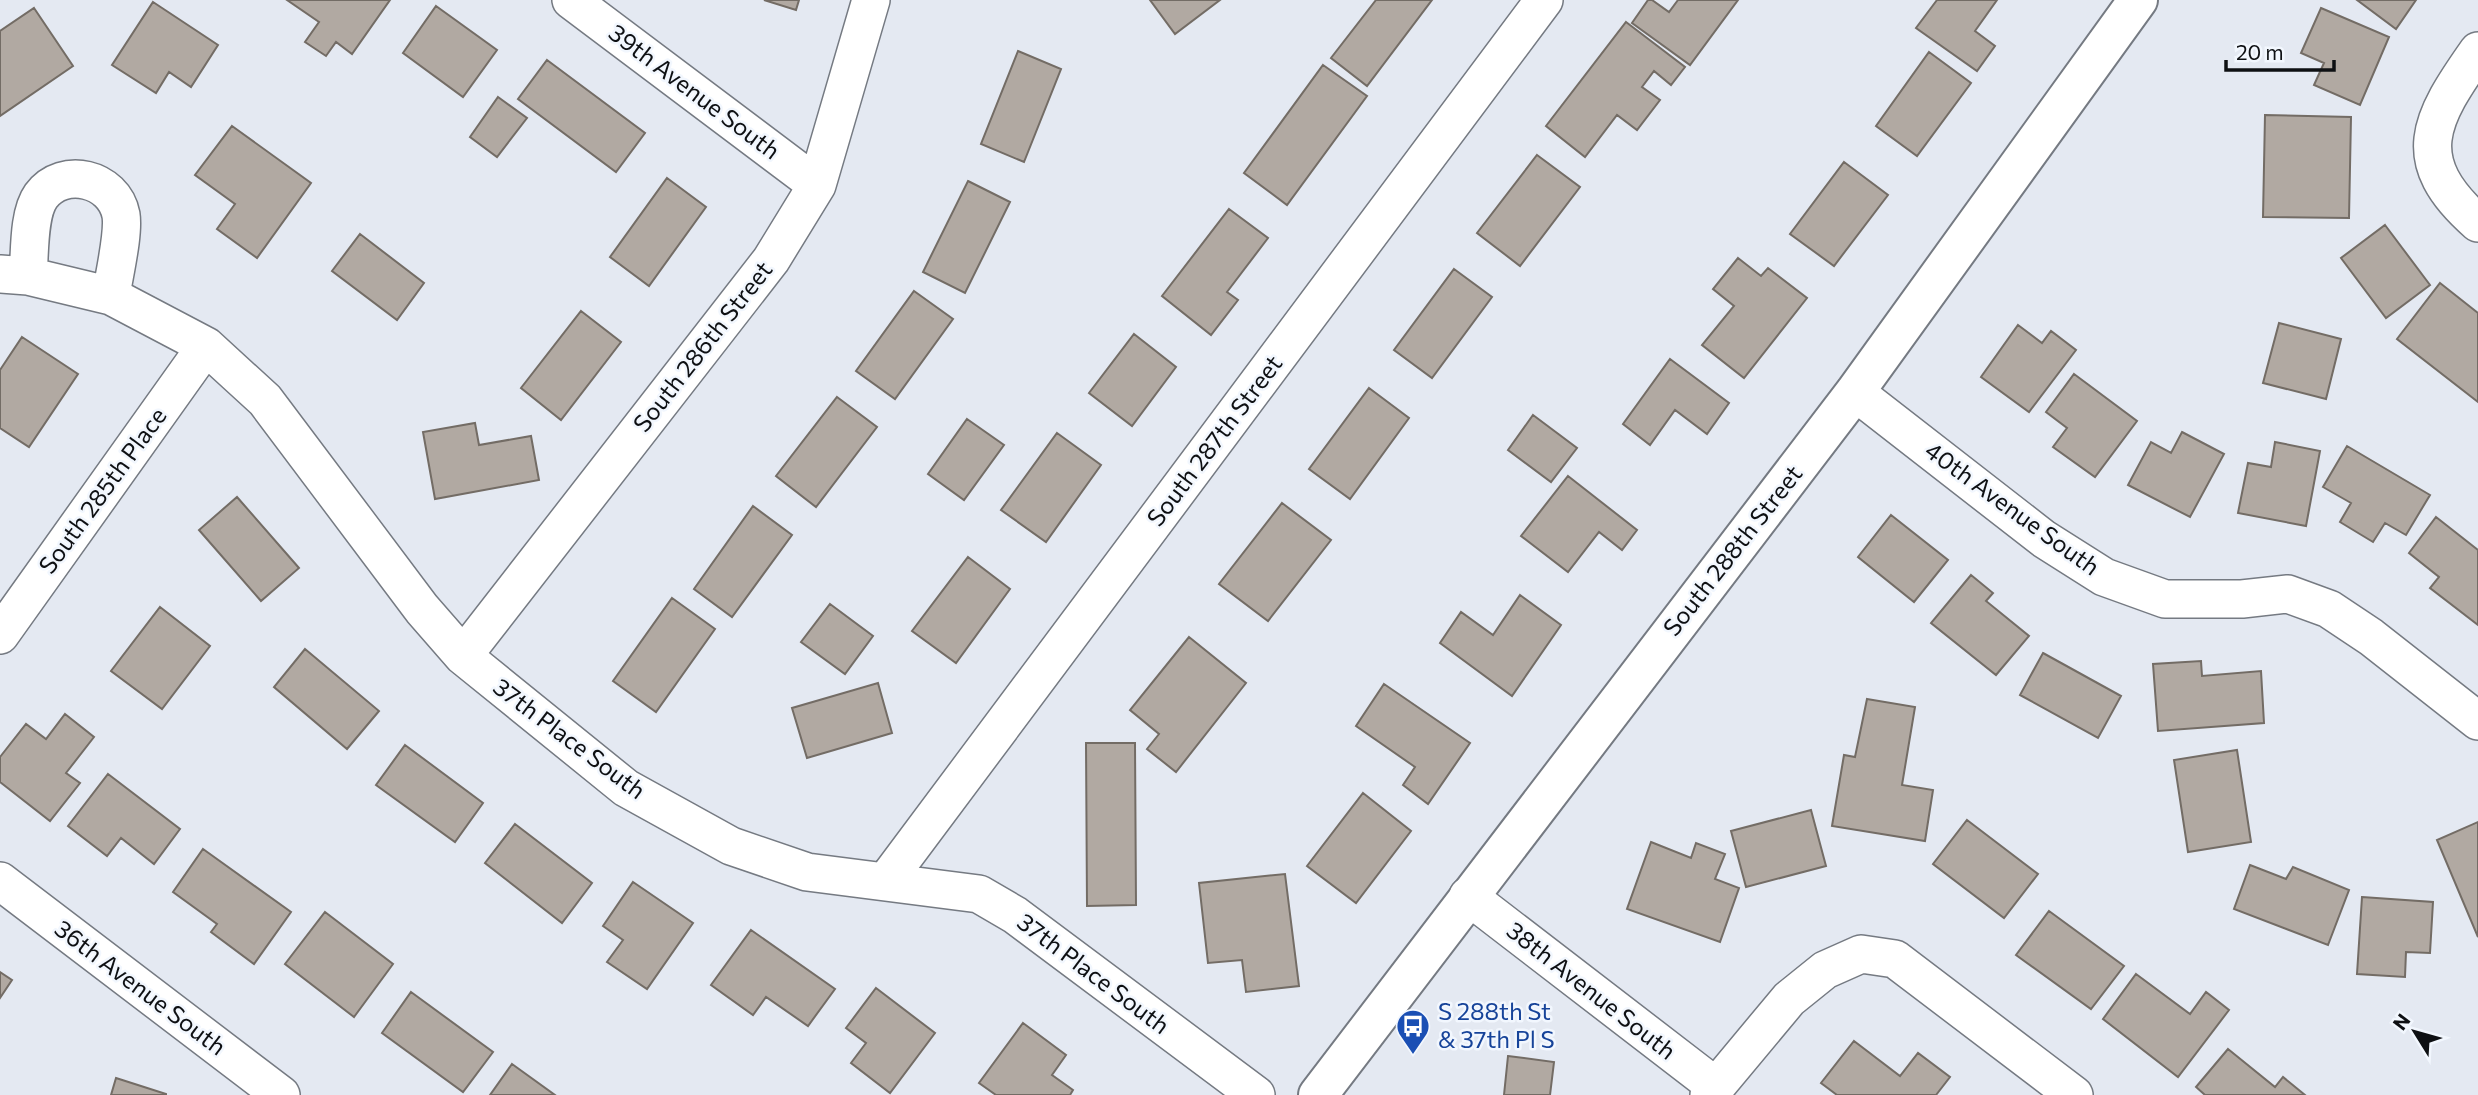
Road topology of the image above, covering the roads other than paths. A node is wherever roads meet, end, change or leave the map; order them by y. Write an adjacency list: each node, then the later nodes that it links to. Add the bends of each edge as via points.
1 (571, 0): 6 (street, 39th Avenue South)
2 (871, 0): 6 (street, South 286th Street)
3 (1544, 0): 16 (street, South 287th Street)
4 (2137, 0): 11 (main road, South 288th Street)
5 (2478, 51): 7 (street, via 2439,112 2432,134 2432,153 2446,191)
6 (817, 185): 13 (street, South 286th Street, via 771,260)
7 (2478, 223)
8 (14, 275): 9 (street, 37th Place South); 9 (street, via 41,196 70,178 87,179 103,186 121,215)
9 (111, 296): 10 (street, 37th Place South)
10 (206, 346): 12 (street, South 285th Place); 13 (street, 37th Place South, via 265,400 422,609)
11 (1855, 392): 14 (street, 40th Avenue South, via 2044,539 2104,577 2165,599 2288,594 2329,609 2371,636); 17 (main road, South 288th Street)
12 (0, 635)
13 (463, 656): 16 (street, 37th Place South, via 626,788 731,846 807,872)
14 (2478, 721)
15 (0, 881): 19 (street, 36th Avenue South)
16 (886, 881): 20 (street, 37th Place South, via 979,894 1015,915)
17 (1468, 896): 18 (street, 38th Avenue South); 21 (main road, South 288th Street)
18 (1712, 1091): 22 (street, via 1789,999 1825,971 1861,954 1895,959)
19 (281, 1095)
20 (1256, 1095)
21 (1318, 1095)
22 (2074, 1095)

